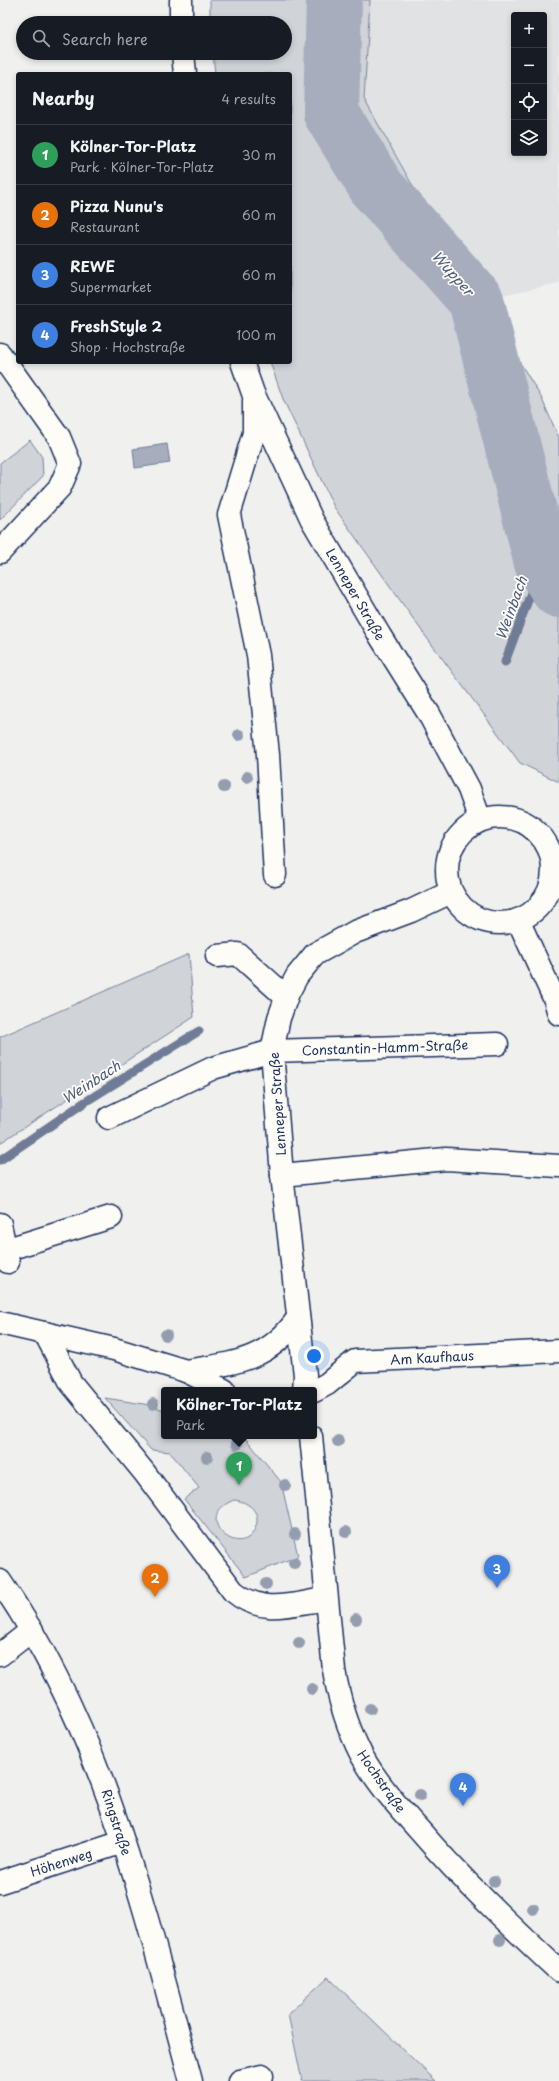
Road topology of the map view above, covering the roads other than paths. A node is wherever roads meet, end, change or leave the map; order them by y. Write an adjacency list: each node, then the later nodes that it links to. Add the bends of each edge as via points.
1 (181, 0): 2 (street)
2 (181, 16)
3 (184, 60): 4 (street)
4 (185, 72)
5 (0, 354): 8 (street, via 59,437 70,464 60,487)
6 (243, 364): 7 (street, Lenneper Straße)
7 (253, 393): 9 (street, Lenneper Straße, via 312,520 429,714 469,789); 11 (street, via 254,433 229,515 258,655 268,748)
8 (0, 552)
9 (480, 820): 10 (street, via 514,818); 12 (street, via 465,829 454,842 448,858 447,875)
10 (553, 844): 13 (street, via 549,890 542,903)
11 (275, 875)
12 (451, 892): 13 (street, via 462,908 479,919 498,923); 15 (street, Lenneper Straße, via 412,911 325,946 306,963)
13 (518, 920): 16 (street)
14 (218, 956): 15 (street, via 238,954)
15 (286, 997): 18 (street, Lenneper Straße)
16 (559, 1014)
17 (497, 1044): 18 (street, Constantin-Hamm-Straße)
18 (272, 1051): 19 (street, Constantin-Hamm-Straße, via 213,1068); 21 (street, Lenneper Straße)
19 (109, 1118)
20 (559, 1166): 21 (street, via 446,1159)
21 (282, 1175): 24 (street, Lenneper Straße)
22 (111, 1217): 23 (street, via 7,1256)
23 (0, 1224)
24 (298, 1318): 28 (street, via 282,1338 266,1351 228,1364); 30 (street, Lenneper Straße)
25 (0, 1323): 26 (street)
26 (45, 1333): 28 (street, via 114,1349); 34 (street, via 71,1383 144,1472 233,1591 244,1600 257,1605 278,1607)
27 (559, 1351): 31 (street, Am Kaufhaus, via 355,1361)
28 (186, 1371): 29 (street)
29 (218, 1387)
30 (304, 1387)
31 (317, 1389)
32 (311, 1439): 34 (street, Hochstraße)
33 (0, 1581): 35 (street, Ringstraße)
34 (326, 1599): 39 (street, Hochstraße, via 338,1693 353,1738 363,1757 396,1805 444,1860)
35 (32, 1630): 36 (street); 37 (street, Ringstraße, via 55,1671 88,1743)
36 (0, 1655)
37 (123, 1842): 38 (street, Höhenweg); 41 (street, Ringstraße, via 149,1924)
38 (0, 1882)
39 (559, 1972)
40 (262, 2076): 42 (street)
41 (192, 2081)
42 (240, 2081)

